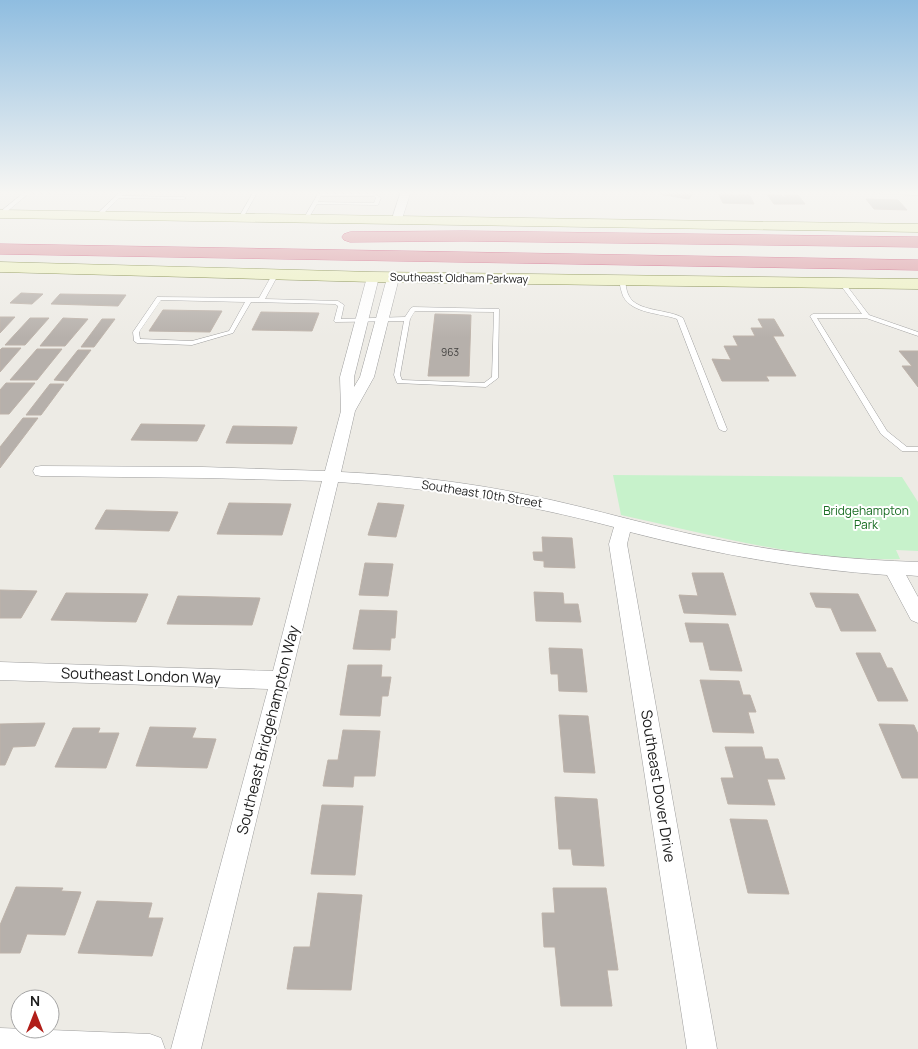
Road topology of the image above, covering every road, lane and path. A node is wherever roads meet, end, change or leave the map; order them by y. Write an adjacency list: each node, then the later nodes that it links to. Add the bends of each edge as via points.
1 (763, 240): 2 (highway)
2 (918, 242)
3 (0, 249): 4 (highway)
4 (918, 265)
5 (0, 268): 6 (street, Southeast Oldham Parkway)
6 (274, 275): 7 (street, Southeast Oldham Parkway); 13 (lane)
7 (373, 277): 8 (street, Southeast Oldham Parkway); 16 (street, Southeast Bridgehampton Way)
8 (393, 278): 9 (street, Southeast Oldham Parkway); 17 (street, Southeast Bridgehampton Way)
9 (622, 280): 10 (street, Southeast Oldham Parkway); 20 (lane, via 626,296 636,305 680,318)
10 (842, 283): 11 (street, Southeast Oldham Parkway); 14 (lane)
11 (918, 284)
12 (249, 300): 12 (lane, via 159,298 136,332 137,341 192,343 231,332); 13 (lane)
13 (261, 300): 16 (lane, via 336,302 341,305 337,320)
14 (867, 316): 18 (lane); 21 (lane, via 813,316 884,432 906,449)
15 (407, 319): 15 (lane, via 413,309 497,310 495,378 486,385 399,382); 17 (lane)
16 (362, 321): 17 (lane); 19 (street, Southeast Bridgehampton Way, via 347,377)
17 (382, 321): 19 (street, Southeast Bridgehampton Way, via 367,377)
18 (918, 334)
19 (348, 411): 23 (street, Southeast Bridgehampton Way)
20 (723, 429)
21 (918, 449)
22 (41, 471): 23 (street, Southeast 10th Street)
23 (332, 476): 24 (street, Southeast 10th Street, via 481,491 564,507); 29 (street, Southeast Bridgehampton Way)
24 (624, 523): 25 (street, Southeast 10th Street, via 701,543 761,554); 33 (street, Southeast Dover Drive, via 618,544)
25 (893, 569): 26 (street, Southeast 10th Street); 27 (street)
26 (918, 569)
27 (918, 615)
28 (0, 671): 29 (street, Southeast London Way)
29 (281, 680): 32 (street, Southeast Bridgehampton Way)
30 (0, 1043): 31 (street)
31 (150, 1049)
32 (186, 1049)
33 (702, 1049)

